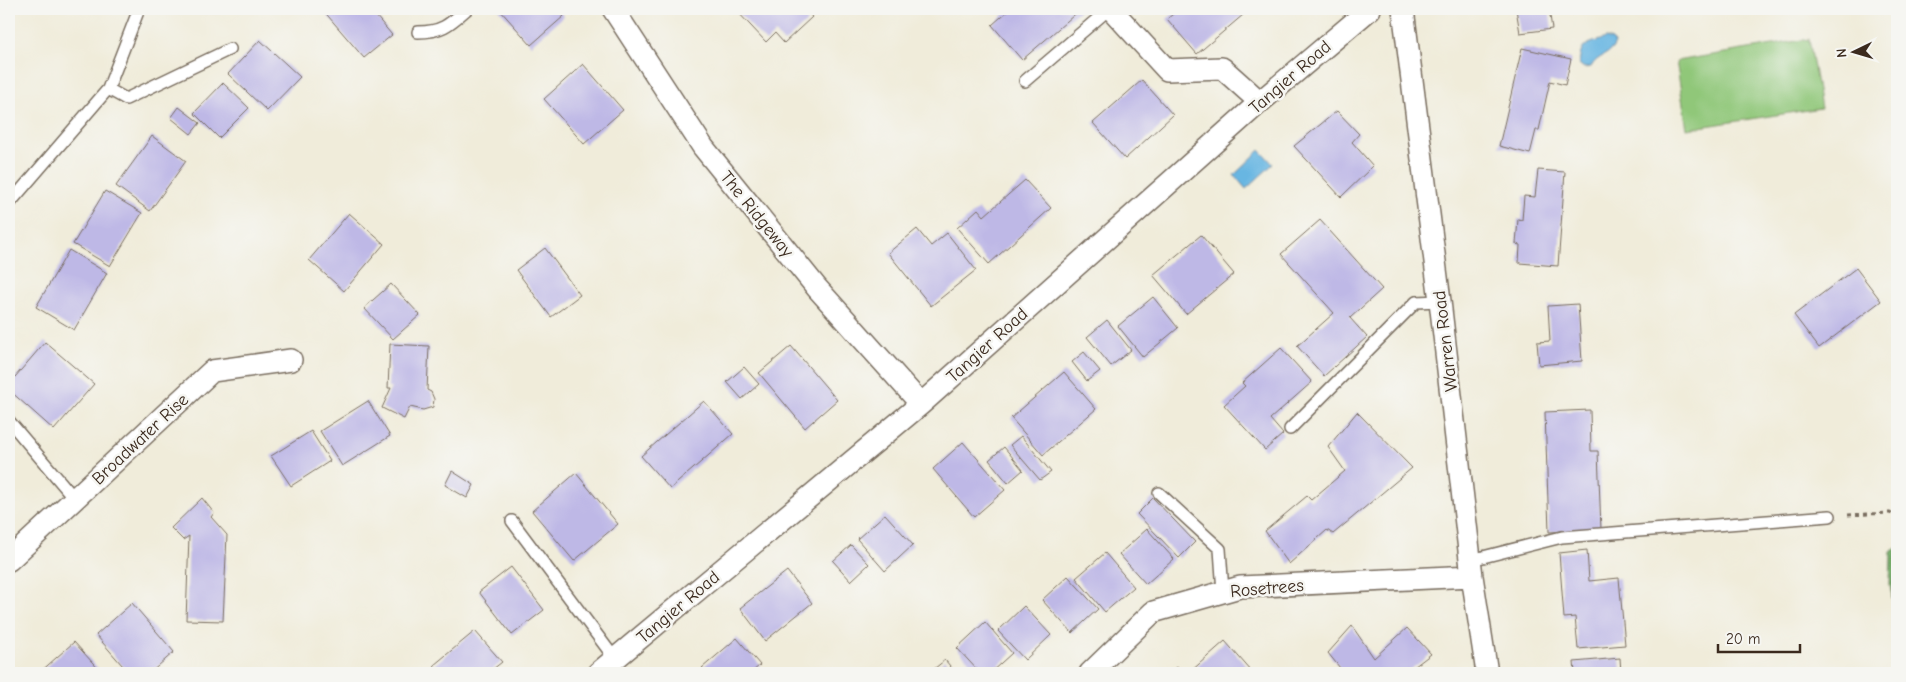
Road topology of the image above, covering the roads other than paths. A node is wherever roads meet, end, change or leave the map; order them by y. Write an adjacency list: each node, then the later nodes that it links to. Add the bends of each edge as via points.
1 (139, 9): 10 (lane)
2 (467, 9): 7 (lane, via 434,32)
3 (613, 9): 15 (street, The Ridgeway, via 703,147 817,288)
4 (1110, 9): 9 (lane); 11 (street, via 1167,70 1222,68)
5 (1370, 9): 11 (street, Tangier Road)
6 (1403, 9): 13 (street, Warren Road)
7 (418, 32)
8 (230, 49): 10 (lane, via 126,99)
9 (1025, 81)
10 (108, 89): 12 (lane)
11 (1260, 102): 15 (street, Tangier Road)
12 (9, 204)
13 (1440, 301): 17 (lane, via 1416,302); 23 (street, Warren Road)
14 (290, 360): 19 (street, Broadwater Rise, via 212,371)
15 (921, 404): 25 (street, Tangier Road)
16 (9, 421): 19 (lane)
17 (1290, 428)
18 (1159, 493): 24 (lane, via 1220,548)
19 (75, 499): 22 (street, Broadwater Rise)
20 (1830, 516): 23 (lane, via 1562,537)
21 (512, 521): 25 (lane)
22 (9, 560)
23 (1471, 568): 24 (street, Rosetrees, via 1240,587); 28 (street, Warren Road)
24 (1223, 592): 27 (street, Rosetrees, via 1153,612)
25 (615, 659): 26 (street, Tangier Road)
26 (598, 673)
27 (1090, 673)
28 (1487, 673)

